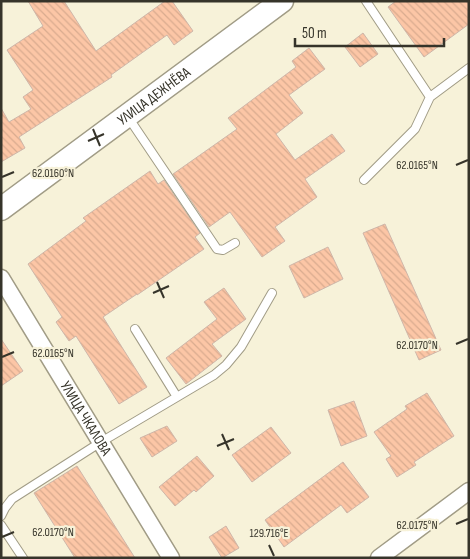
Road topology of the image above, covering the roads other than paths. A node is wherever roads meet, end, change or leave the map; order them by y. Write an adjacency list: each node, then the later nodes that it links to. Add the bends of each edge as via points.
1 (282, 1): 5 (main road, УЛИЦА ДЕЖНЁВА)
2 (366, 1): 4 (lane)
3 (469, 68): 4 (lane)
4 (430, 97): 6 (lane, via 415,130)
5 (127, 116): 7 (main road, УЛИЦА ДЕЖНЁВА); 8 (lane, via 217,249 223,250)
6 (364, 180)
7 (1, 209)
8 (235, 244)
9 (1, 278): 13 (street, УЛИЦА ЧКАЛОВА)
10 (272, 293): 12 (lane, via 241,347 226,365)
11 (135, 329): 12 (lane)
12 (177, 397): 13 (lane)
13 (101, 442): 15 (lane, via 12,499); 18 (street, УЛИЦА ЧКАЛОВА)
14 (469, 492): 19 (street)
15 (1, 516)
16 (1, 525): 17 (lane)
17 (23, 558)
18 (171, 558)
19 (379, 558)

